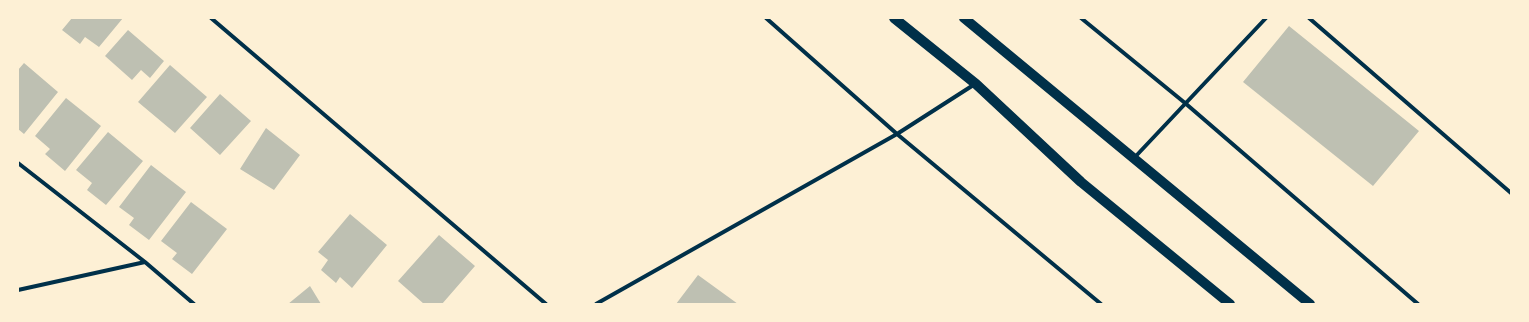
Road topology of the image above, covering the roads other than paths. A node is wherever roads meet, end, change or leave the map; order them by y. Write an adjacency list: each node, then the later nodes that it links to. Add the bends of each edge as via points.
1 (211, 18): 17 (street)
2 (766, 18): 10 (street)
3 (894, 18): 8 (main road)
4 (964, 18): 11 (main road)
5 (1081, 18): 9 (street)
6 (1266, 18): 9 (street)
7 (1309, 18): 13 (street)
8 (976, 84): 10 (street); 20 (main road, via 1081,182)
9 (1185, 103): 11 (street); 22 (street)
10 (897, 134): 18 (street); 19 (street)
11 (1134, 158): 21 (main road)
12 (18, 163): 14 (street)
13 (1510, 191)
14 (144, 262): 15 (street); 16 (street)
15 (18, 290)
16 (194, 304)
17 (546, 304)
18 (596, 304)
19 (1100, 304)
20 (1230, 304)
21 (1310, 304)
22 (1418, 304)

